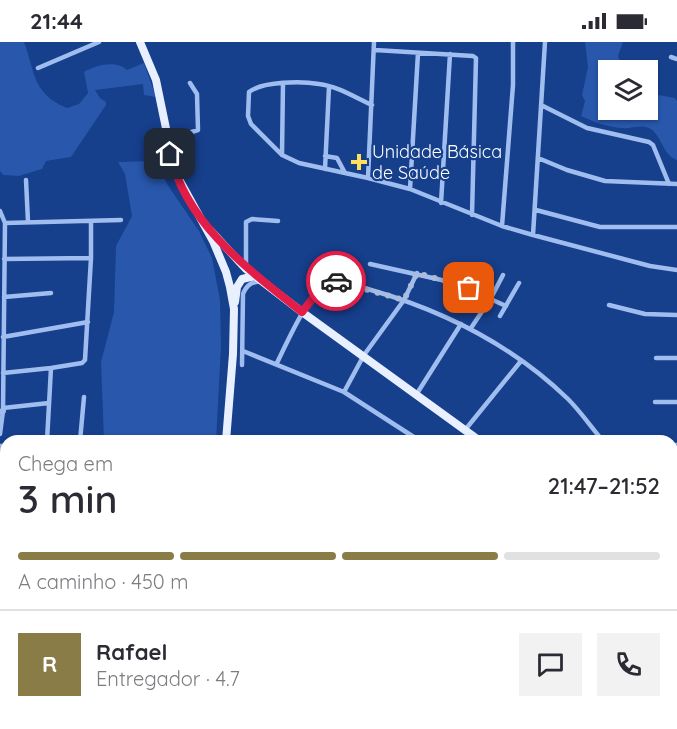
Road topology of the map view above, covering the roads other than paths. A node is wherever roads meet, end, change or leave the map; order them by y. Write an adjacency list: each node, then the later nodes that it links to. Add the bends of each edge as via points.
1 (99, 42): 11 (street)
2 (140, 42): 17 (main road, via 156,80)
3 (374, 42): 6 (street)
4 (513, 42): 38 (street)
5 (545, 42): 16 (street)
6 (375, 50): 7 (street); 15 (street)
7 (418, 53): 8 (street); 27 (street)
8 (450, 54): 28 (street); 32 (street, via 475,57 477,61)
9 (671, 57): 10 (street)
10 (677, 60)
11 (38, 68)
12 (190, 83): 17 (street, via 197,94 198,130)
13 (283, 83): 14 (street); 18 (street); 18 (street, via 251,90 248,104 250,122)
14 (329, 87): 15 (street); 19 (street)
15 (372, 105): 23 (street)
16 (541, 105): 20 (street); 25 (street, via 587,128 649,142)
17 (167, 140): 31 (main road, via 178,181)
18 (282, 155): 21 (street)
19 (325, 156): 21 (street); 22 (street, via 337,158)
20 (538, 158): 25 (street, via 605,181); 29 (street)
21 (325, 169): 22 (street)
22 (345, 173): 23 (street)
23 (368, 178): 27 (street)
24 (26, 180): 36 (street)
25 (669, 184): 26 (street)
26 (677, 184)
27 (410, 189): 28 (street)
28 (441, 203): 32 (street)
29 (536, 210): 39 (street, via 600,227); 40 (street)
30 (0, 212): 37 (street)
31 (198, 214): 44 (main road); 59 (main road, via 226,272)
32 (471, 215): 38 (street)
33 (121, 220): 34 (street)
34 (91, 221): 36 (street); 41 (street)
35 (278, 221): 44 (street, via 246,222)
36 (28, 222): 37 (street)
37 (4, 223): 42 (street)
38 (502, 226): 40 (street)
39 (677, 227)
40 (533, 235): 46 (street)
41 (91, 258): 42 (street); 63 (street)
42 (4, 259): 45 (street)
43 (370, 264): 47 (street)
44 (246, 269): 49 (main road)
45 (2, 270): 52 (street)
46 (677, 270)
47 (417, 273): 55 (street); 56 (street)
48 (503, 275): 55 (street)
49 (259, 278): 59 (main road, via 245,277 239,282); 60 (main road); 67 (street, via 243,294)
50 (0, 279): 52 (street)
51 (519, 282): 58 (street)
52 (4, 287): 54 (street)
53 (51, 293): 54 (street)
54 (4, 297): 66 (street)
55 (491, 298): 58 (street); 65 (street)
56 (404, 300): 60 (street, via 331,281 325,283); 64 (street); 69 (street)
57 (609, 305): 61 (street, via 645,314)
58 (506, 306): 62 (street)
59 (234, 309): 88 (main road)
60 (302, 312): 69 (main road); 73 (street)
61 (677, 315)
62 (500, 316)
63 (88, 322): 66 (street); 75 (street, via 84,362)
64 (461, 324): 65 (street); 78 (street)
65 (471, 328): 72 (street)
66 (3, 337): 68 (street)
67 (243, 351): 73 (street); 74 (street)
68 (2, 353): 76 (street)
69 (364, 355): 77 (street); 78 (main road)
70 (656, 358): 71 (street)
71 (677, 358)
72 (520, 361): 84 (street); 91 (street, via 568,399)
73 (277, 363): 77 (street)
74 (242, 365)
75 (51, 368): 76 (street); 82 (street)
76 (3, 373): 83 (street)
77 (344, 392): 89 (street)
78 (416, 395): 84 (main road)
79 (84, 397): 87 (street)
80 (655, 402): 81 (street)
81 (677, 402)
82 (49, 403): 83 (street); 86 (street)
83 (2, 410): 85 (street)
84 (465, 430): 90 (main road)
85 (0, 434)
86 (47, 435)
87 (81, 435)
88 (226, 435)
89 (411, 435)
90 (472, 435)
91 (598, 435)

